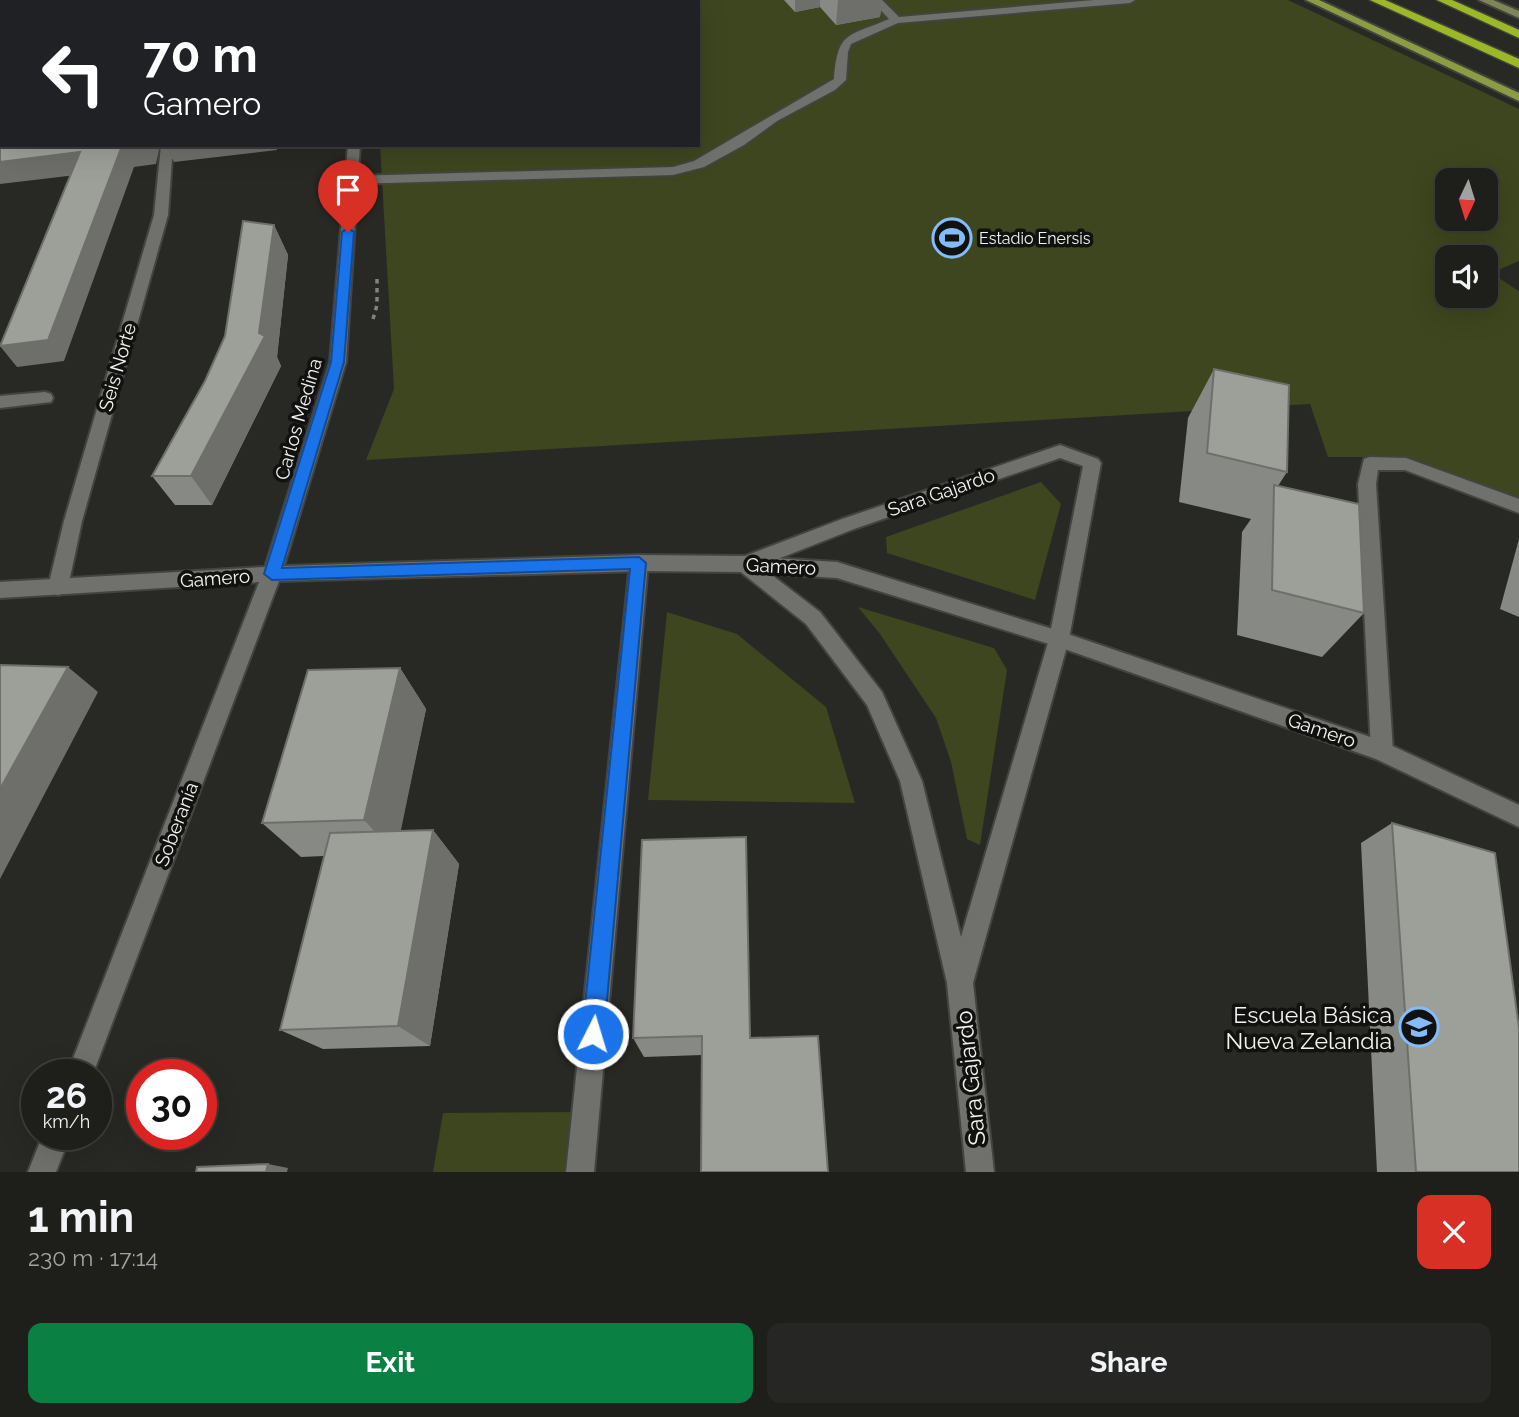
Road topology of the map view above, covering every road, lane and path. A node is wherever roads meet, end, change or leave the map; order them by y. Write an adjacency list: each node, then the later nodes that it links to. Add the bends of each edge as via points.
1 (876, 0): 8 (street)
2 (1130, 0): 8 (street)
3 (1311, 0): 11 (main road)
4 (1376, 0): 10 (highway)
5 (1443, 0): 9 (highway)
6 (1483, 0): 7 (main road)
7 (1519, 15)
8 (896, 20): 14 (street, via 847,42 840,80 831,88 699,164 673,171)
9 (1519, 34)
10 (1519, 64)
11 (1519, 97)
12 (167, 147): 21 (street, Seis Norte, via 161,215)
13 (354, 147): 14 (street, Carlos Medina)
14 (352, 180): 20 (street, Carlos Medina, via 338,362)
15 (45, 398): 16 (street)
16 (0, 401)
17 (1519, 506): 24 (street, via 1406,464 1370,463 1367,484)
18 (639, 563): 19 (street, Gamero); 20 (street, Gamero); 30 (street)
19 (744, 564): 23 (street, Gamero, via 837,569); 23 (street, Sara Gajardo, via 1060,451 1092,463); 26 (street, Sara Gajardo, via 813,618 875,699 911,781)
20 (272, 574): 21 (street, Gamero); 27 (street, Soberanía)
21 (58, 587): 22 (street, Gamero)
22 (0, 590)
23 (1059, 639): 24 (street, Gamero); 26 (street, Sara Gajardo)
24 (1382, 751): 25 (street, Gamero)
25 (1519, 816)
26 (960, 983): 31 (street, Sara Gajardo)
27 (86, 1059)
28 (51, 1150): 29 (street)
29 (42, 1172)
30 (580, 1172)
31 (979, 1172)

